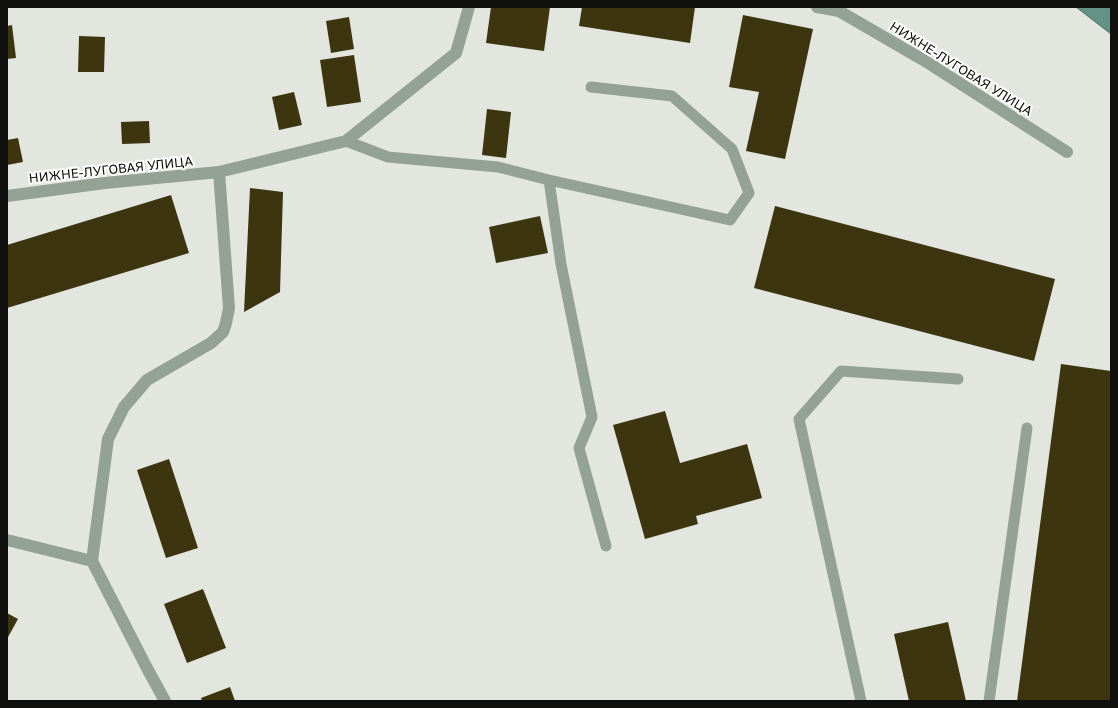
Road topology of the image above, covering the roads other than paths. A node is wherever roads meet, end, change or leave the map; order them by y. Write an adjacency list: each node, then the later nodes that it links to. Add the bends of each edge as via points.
1 (469, 7): 4 (street, НИЖНЕ-ЛУГОВАЯ УЛИЦА, via 456,53)
2 (817, 7): 5 (street, НИЖНЕ-ЛУГОВАЯ УЛИЦА, via 846,15 925,61)
3 (591, 87): 7 (lane, via 672,96 732,149 749,193 730,220)
4 (346, 141): 6 (street, НИЖНЕ-ЛУГОВАЯ УЛИЦА); 7 (lane, via 388,157 498,167)
5 (1067, 152)
6 (219, 172): 8 (street, НИЖНЕ-ЛУГОВАЯ УЛИЦА); 13 (street, via 229,308 226,322 222,332 212,343 147,380 124,407 108,439)
7 (549, 180): 12 (lane, via 561,264 592,417 579,448)
8 (7, 196)
9 (958, 379): 15 (lane, via 841,371 799,419)
10 (1027, 428): 16 (lane)
11 (7, 540): 13 (street)
12 (606, 546)
13 (92, 561): 14 (street)
14 (165, 701)
15 (861, 701)
16 (989, 701)

